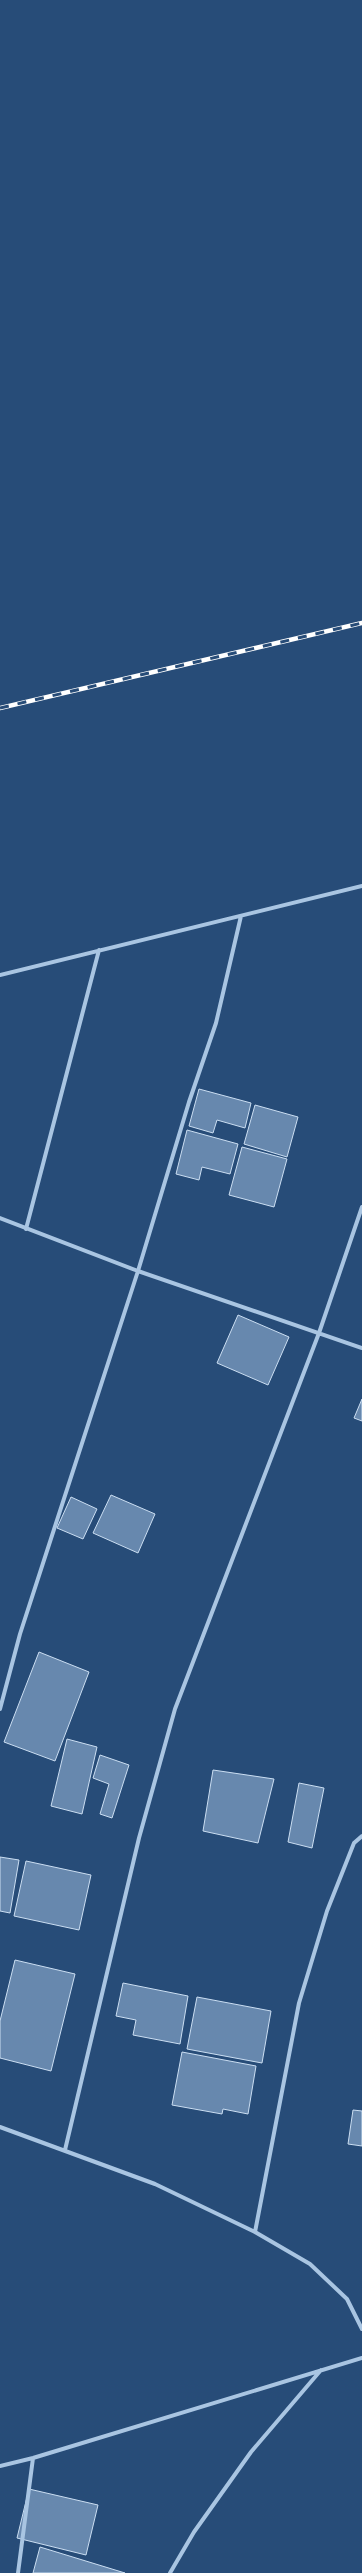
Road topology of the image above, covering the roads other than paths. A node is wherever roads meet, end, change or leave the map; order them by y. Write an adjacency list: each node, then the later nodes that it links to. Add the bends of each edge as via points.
1 (362, 886): 2 (street)
2 (241, 916): 3 (street); 8 (street, via 216,1023 189,1102)
3 (99, 950): 4 (street); 7 (street)
4 (0, 975)
5 (362, 1207): 9 (street)
6 (0, 1218): 7 (street)
7 (26, 1229): 8 (street)
8 (138, 1271): 9 (street); 11 (street, via 20,1634)
9 (319, 1333): 10 (street); 14 (street, via 175,1709 139,1838)
10 (362, 1348)
11 (0, 1709)
12 (362, 1836): 15 (street, via 354,1843 327,1911 299,2003)
13 (0, 2127): 14 (street)
14 (65, 2150): 15 (street, via 155,2184)
15 (255, 2232): 16 (street, via 310,2264 347,2299)
16 (362, 2329)
17 (362, 2358): 18 (street)
18 (322, 2370): 19 (street); 22 (street, via 251,2452 194,2532)
19 (33, 2458): 20 (street); 21 (street)
20 (0, 2466)
21 (18, 2573)
22 (170, 2573)

